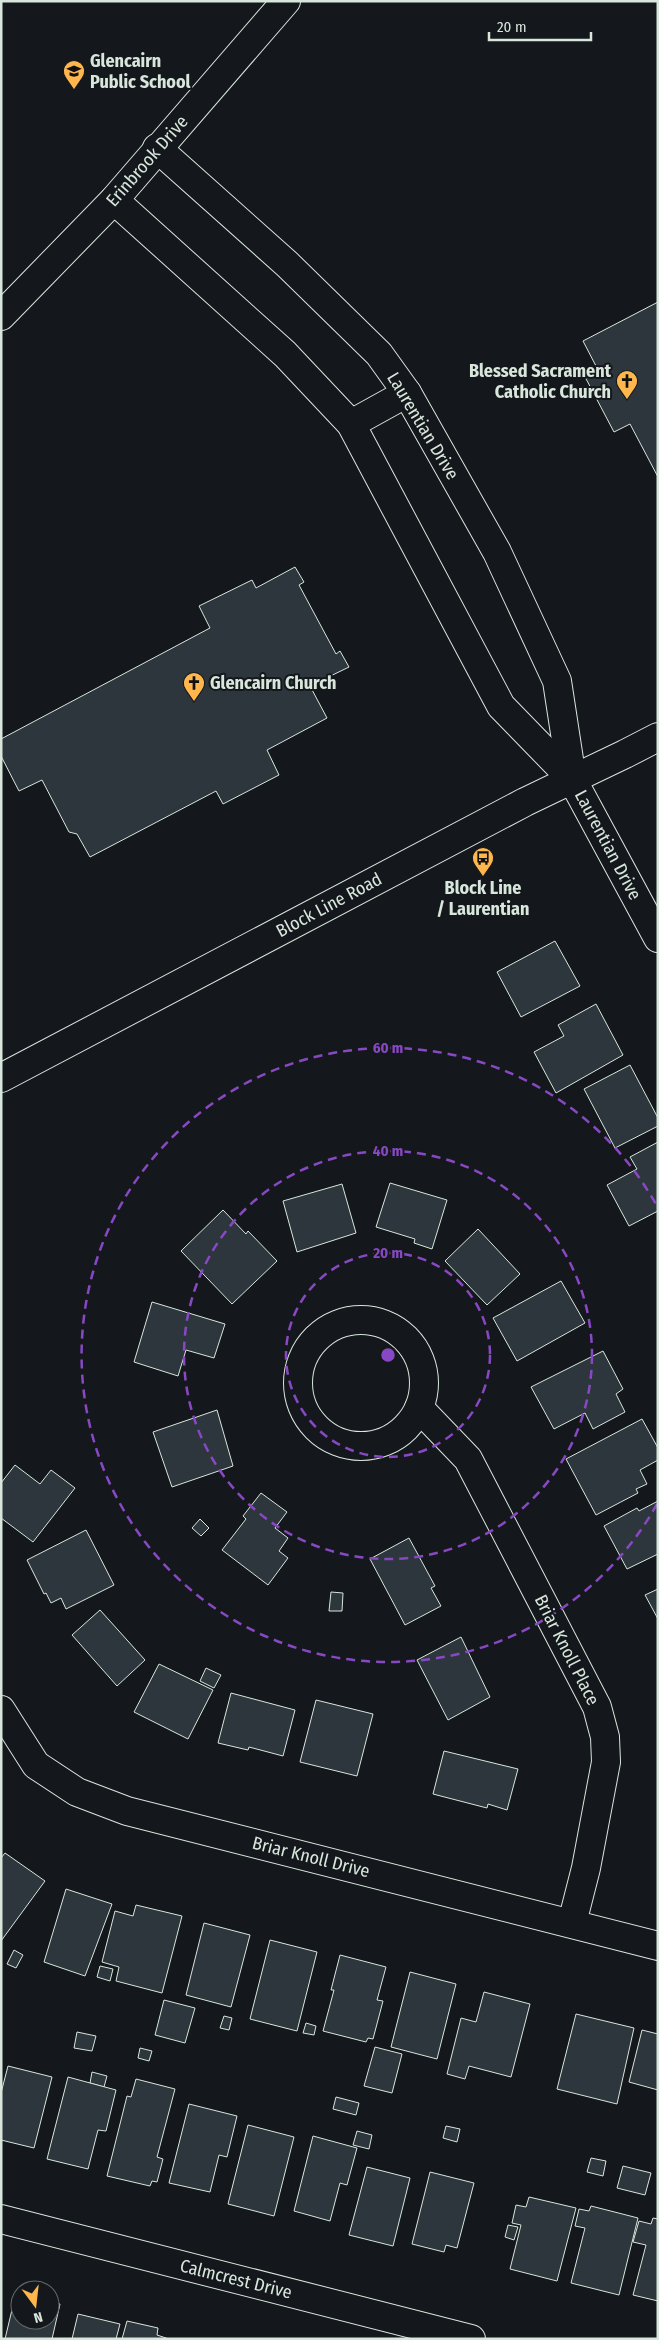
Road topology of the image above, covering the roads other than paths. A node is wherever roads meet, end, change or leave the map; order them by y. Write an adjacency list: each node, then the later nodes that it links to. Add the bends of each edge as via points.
1 (286, 1): 2 (street, Erinbrook Drive)
2 (157, 148): 3 (street, Erinbrook Drive); 5 (street, Laurentian Drive, via 288,264 379,354)
3 (114, 200): 4 (street, Erinbrook Drive); 6 (street, Laurentian Drive, via 285,354)
4 (1, 316)
5 (408, 393): 6 (street); 8 (street, Laurentian Drive, via 497,552 557,682)
6 (351, 424): 8 (street, Laurentian Drive, via 501,706)
7 (658, 736): 8 (street, Block Line Road)
8 (572, 779): 9 (street, Laurentian Drive); 10 (street, Block Line Road)
9 (658, 938)
10 (1, 1078)
11 (419, 1408): 11 (street, via 424,1386 422,1364 414,1348 399,1331 374,1320 344,1321 316,1336 302,1355 296,1380 303,1411 316,1429 328,1438 350,1446 362,1446 394,1437 410,1423); 13 (street, Briar Knoll Place, via 468,1459 597,1707 605,1736 606,1762)
12 (1, 1710): 13 (street, Briar Knoll Drive, via 36,1765 77,1792 127,1811)
13 (572, 1923): 14 (street, Briar Knoll Drive)
14 (658, 1946)
15 (1, 2219): 16 (street, Calmcrest Drive)
16 (471, 2339)

